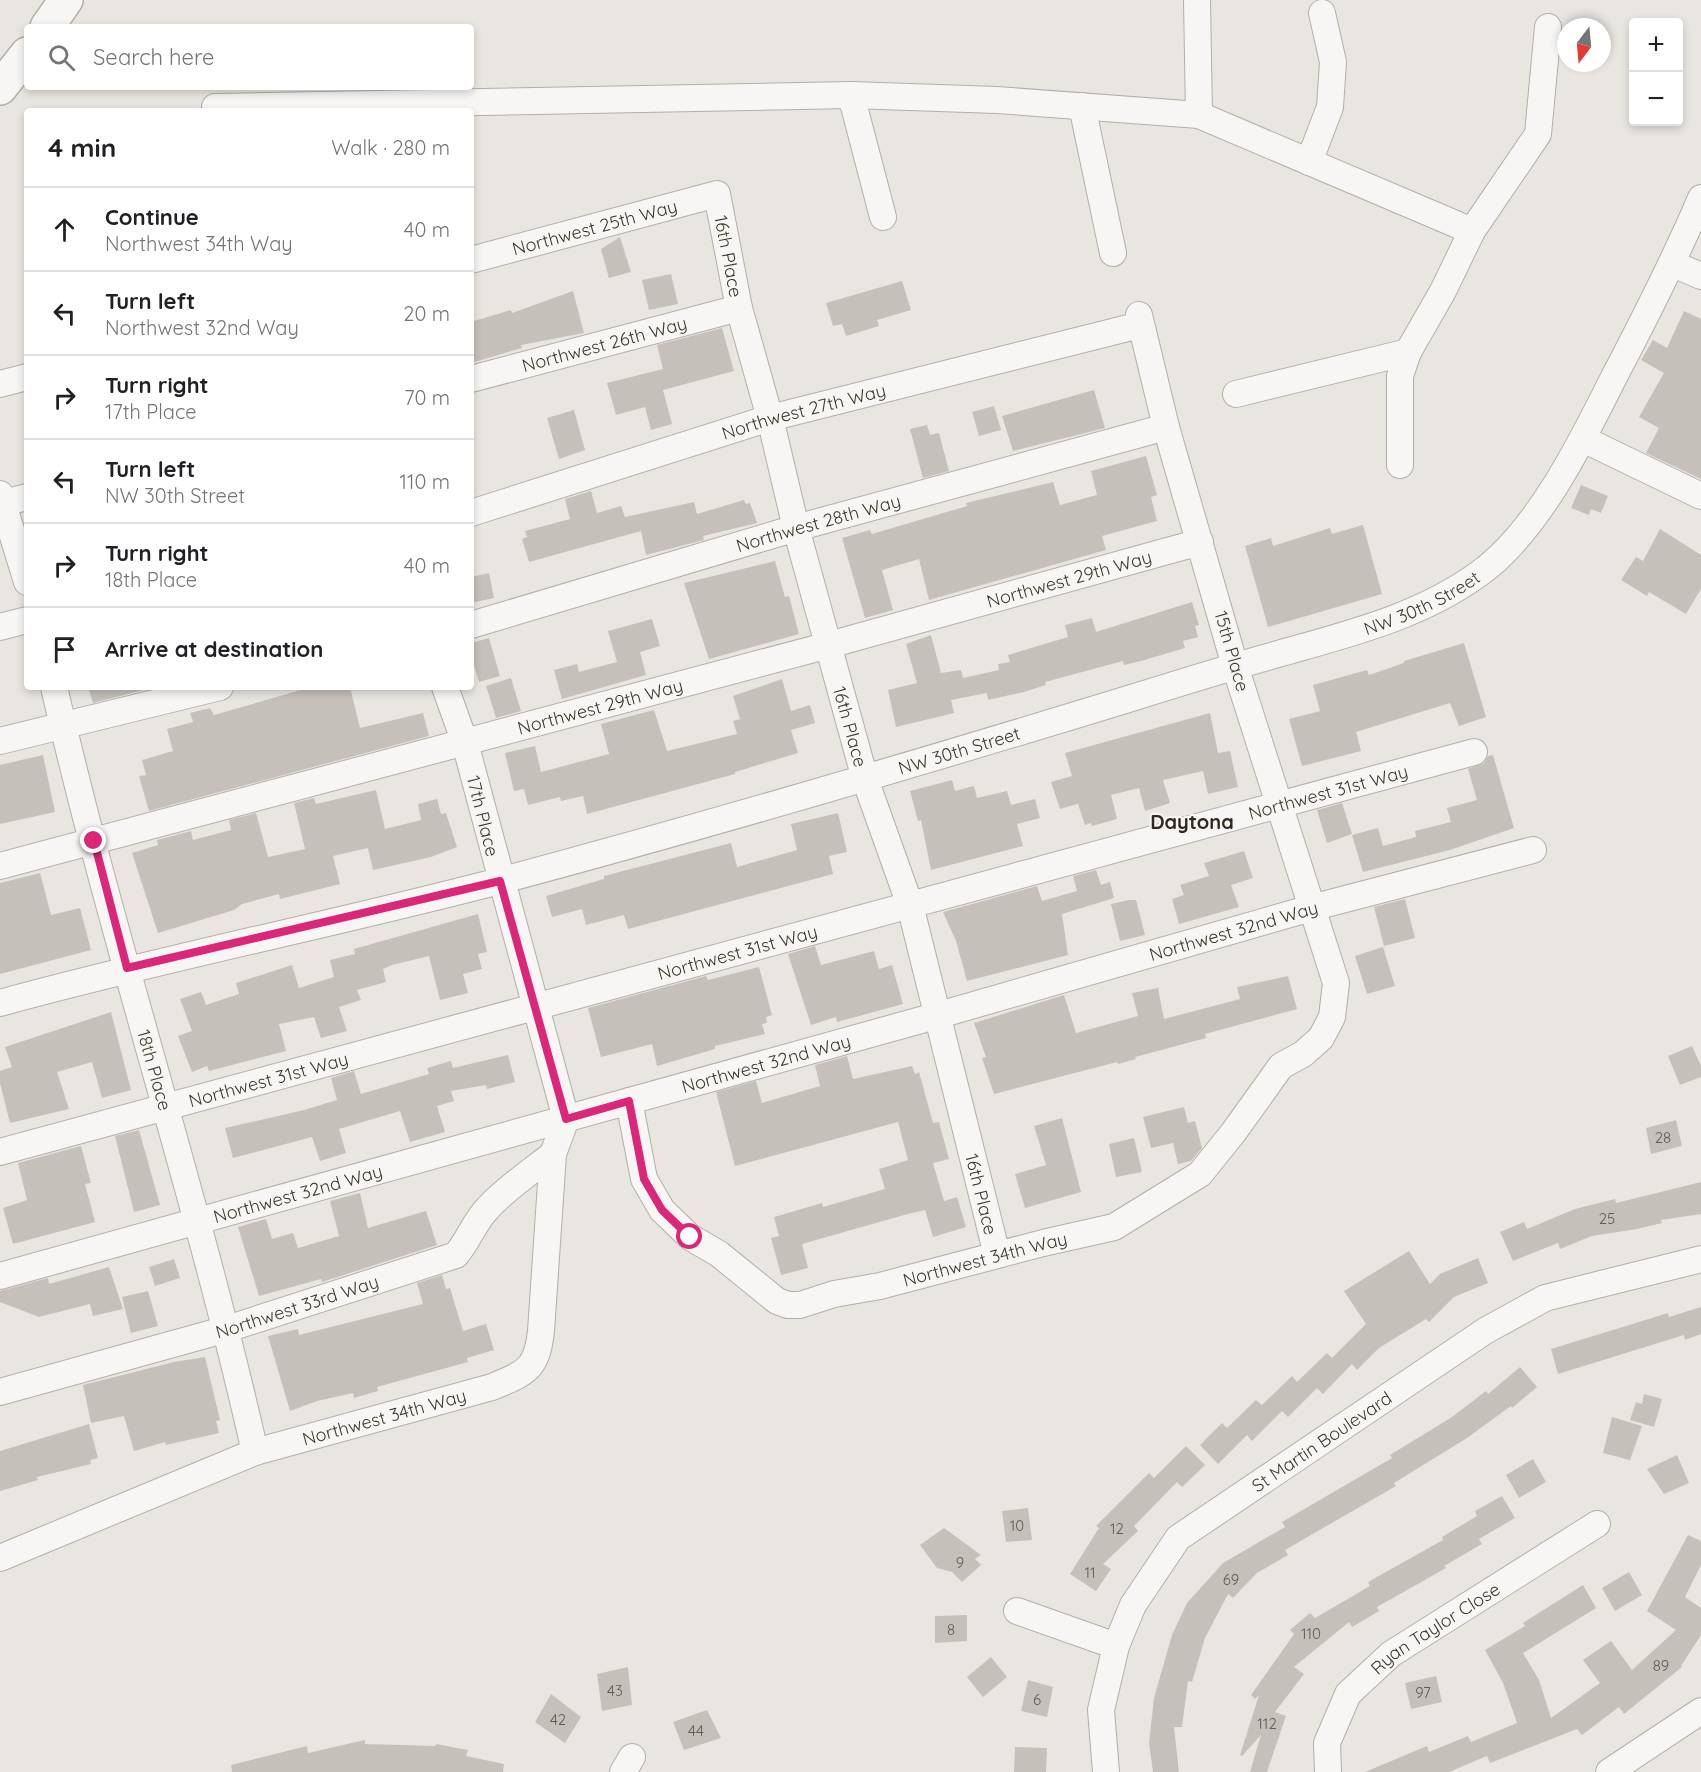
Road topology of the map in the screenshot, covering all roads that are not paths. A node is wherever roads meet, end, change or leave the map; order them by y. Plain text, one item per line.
1 (66, 0) edge
2 (1197, 0) edge
3 (1322, 13) dead end
4 (49, 24) edge
5 (1548, 27) dead end
6 (24, 58) edge
7 (0, 88) edge
8 (851, 96) junction
9 (1082, 106) junction
10 (215, 107) dead end
11 (346, 108) edge
12 (1199, 114) junction
13 (1309, 162) junction
14 (717, 194) joint
15 (1701, 198) edge
16 (883, 217) dead end
17 (1472, 231) junction
18 (1113, 253) dead end
19 (474, 259) edge
20 (1672, 264) junction
21 (1701, 276) edge
22 (739, 308) junction
23 (1140, 320) joint
24 (1408, 352) junction
25 (24, 378) edge
26 (474, 378) edge
27 (0, 384) edge
28 (1236, 394) dead end
29 (770, 418) junction
30 (1166, 427) junction
31 (1582, 439) junction
32 (1400, 465) dead end
33 (1701, 496) edge
34 (7, 500) edge
35 (474, 512) edge
36 (796, 528) junction
37 (1200, 542) junction
38 (24, 570) edge
39 (24, 621) edge
40 (474, 624) edge
41 (0, 627) edge
42 (829, 645) junction
43 (1235, 666) junction
44 (55, 690) edge
45 (207, 690) edge
46 (446, 690) edge
47 (63, 724) junction
48 (0, 741) edge
49 (465, 742) junction
50 (1474, 752) dead end
51 (865, 779) junction
52 (1279, 804) junction
53 (94, 841) junction
54 (1533, 850) dead end
55 (0, 866) edge
56 (500, 881) junction
57 (909, 905) junction
58 (1311, 908) junction
59 (127, 968) junction
60 (1336, 982) joint
61 (0, 1003) edge
62 (535, 1006) junction
63 (939, 1015) junction
64 (629, 1101) junction
65 (166, 1107) junction
66 (566, 1119) junction
67 (0, 1152) edge
68 (553, 1154) junction
69 (198, 1221) junction
70 (997, 1255) junction
71 (1701, 1259) edge
72 (0, 1276) edge
73 (227, 1329) junction
74 (0, 1392) edge
75 (255, 1452) junction
76 (1597, 1524) dead end
77 (0, 1558) edge
78 (1017, 1611) dead end
79 (1116, 1646) junction
80 (1701, 1711) edge
81 (1106, 1772) edge
82 (1328, 1772) edge
83 (1610, 1772) edge

1 - 4 street
2 - 12 street
3 - 13 street
5 - 17 street
6 - 7 street
8 - 9 street
8 - 11 street
8 - 16 street
9 - 12 street
9 - 18 street
10 - 11 street
12 - 13 street
13 - 17 street
14 - 19 street, Northwest 25th Way
14 - 22 street, 16th Place
15 - 20 street, NW 30th Street
17 - 24 street
20 - 21 street
20 - 31 street, NW 30th Street
22 - 26 street, Northwest 26th Way
22 - 29 street, 16th Place
23 - 29 street, Northwest 27th Way
23 - 30 street, 15th Place
24 - 28 street
24 - 32 street
25 - 27 street
29 - 35 street, Northwest 27th Way
29 - 36 street, 16th Place
30 - 36 street, Northwest 28th Way
30 - 37 street, 15th Place
31 - 33 street
31 - 43 street, NW 30th Street
34 - 38 street
36 - 40 street, Northwest 28th Way
36 - 42 street, 16th Place
37 - 42 street, Northwest 29th Way
37 - 43 street, 15th Place
39 - 41 street
42 - 49 street, Northwest 29th Way
42 - 51 street, 16th Place
43 - 51 street, NW 30th Street
43 - 52 street, 15th Place
44 - 47 street, 18th Place
45 - 47 street
46 - 49 street, 17th Place
47 - 48 street
47 - 53 street, 18th Place
49 - 53 street, Northwest 29th Way
49 - 56 street, 17th Place
50 - 52 street, Northwest 31st Way
51 - 56 street, NW 30th Street
51 - 57 street, 16th Place
52 - 57 street, Northwest 31st Way
52 - 58 street, 15th Place
53 - 55 street, Northwest 29th Way
53 - 59 street, 18th Place
54 - 58 street, Northwest 32nd Way
56 - 59 street, NW 30th Street
56 - 62 street, 17th Place
57 - 62 street, Northwest 31st Way
57 - 63 street, 16th Place
58 - 60 street, 15th Place
58 - 63 street, Northwest 32nd Way
59 - 61 street, NW 30th Street
59 - 65 street, 18th Place
60 - 70 street, Northwest 34th Way
62 - 65 street, Northwest 31st Way
62 - 66 street, 17th Place
63 - 64 street, Northwest 32nd Way
63 - 70 street, 16th Place
64 - 66 street, Northwest 32nd Way
64 - 70 street, Northwest 34th Way
65 - 67 street, Northwest 31st Way
65 - 69 street, 18th Place
66 - 68 street, Northwest 34th Way
66 - 69 street, Northwest 32nd Way
68 - 73 street, Northwest 33rd Way
68 - 75 street, Northwest 34th Way
69 - 72 street, Northwest 32nd Way
69 - 73 street, 18th Place
71 - 79 street, St Martin Boulevard
73 - 74 street, Northwest 33rd Way
73 - 75 street, 18th Place
75 - 77 street, Northwest 34th Way
76 - 82 street, Ryan Taylor Close
78 - 79 street
79 - 81 street, St Martin Boulevard
80 - 83 street

